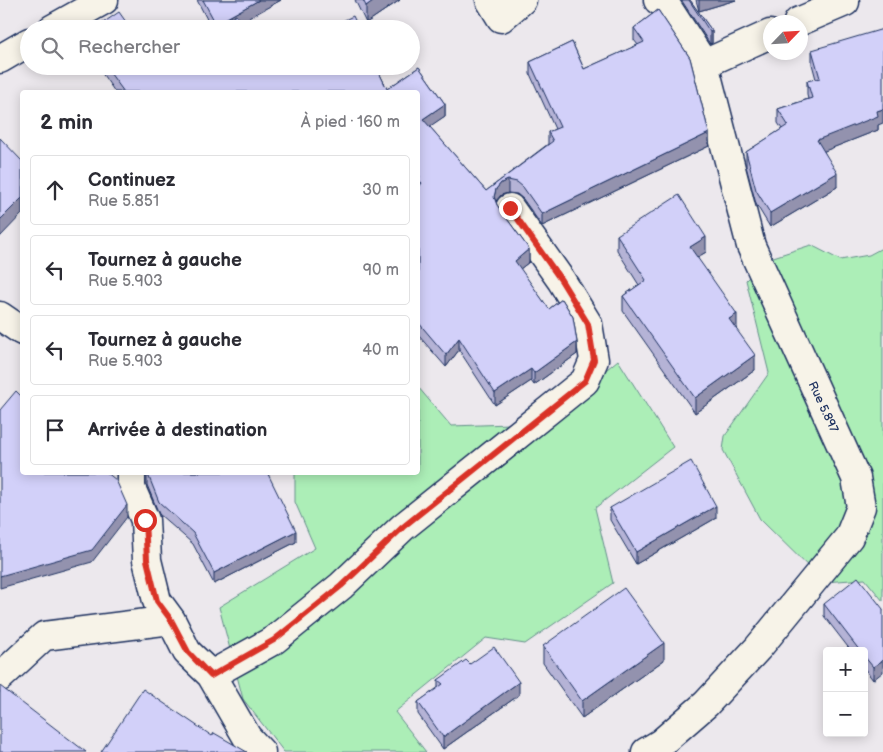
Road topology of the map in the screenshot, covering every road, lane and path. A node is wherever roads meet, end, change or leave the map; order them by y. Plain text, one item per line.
1 (104, 0) edge
2 (490, 0) edge
3 (522, 0) edge
4 (658, 0) edge
5 (845, 2) dead end
6 (62, 15) edge
7 (808, 18) edge
8 (763, 37) edge
9 (20, 47) edge
10 (0, 59) edge
11 (704, 64) junction
12 (510, 208) dead end
13 (0, 316) edge
14 (20, 331) edge
15 (131, 475) edge
16 (171, 620) junction
17 (211, 676) junction
18 (0, 677) edge
19 (261, 752) edge
20 (646, 752) edge

1 - 6 street
2 - 3 street
4 - 11 street, Rue 5.897
5 - 7 street
8 - 11 street
9 - 10 street
11 - 20 street, Rue 5.897
12 - 17 street
13 - 14 street
15 - 16 street
16 - 17 street
16 - 18 street
17 - 19 street

